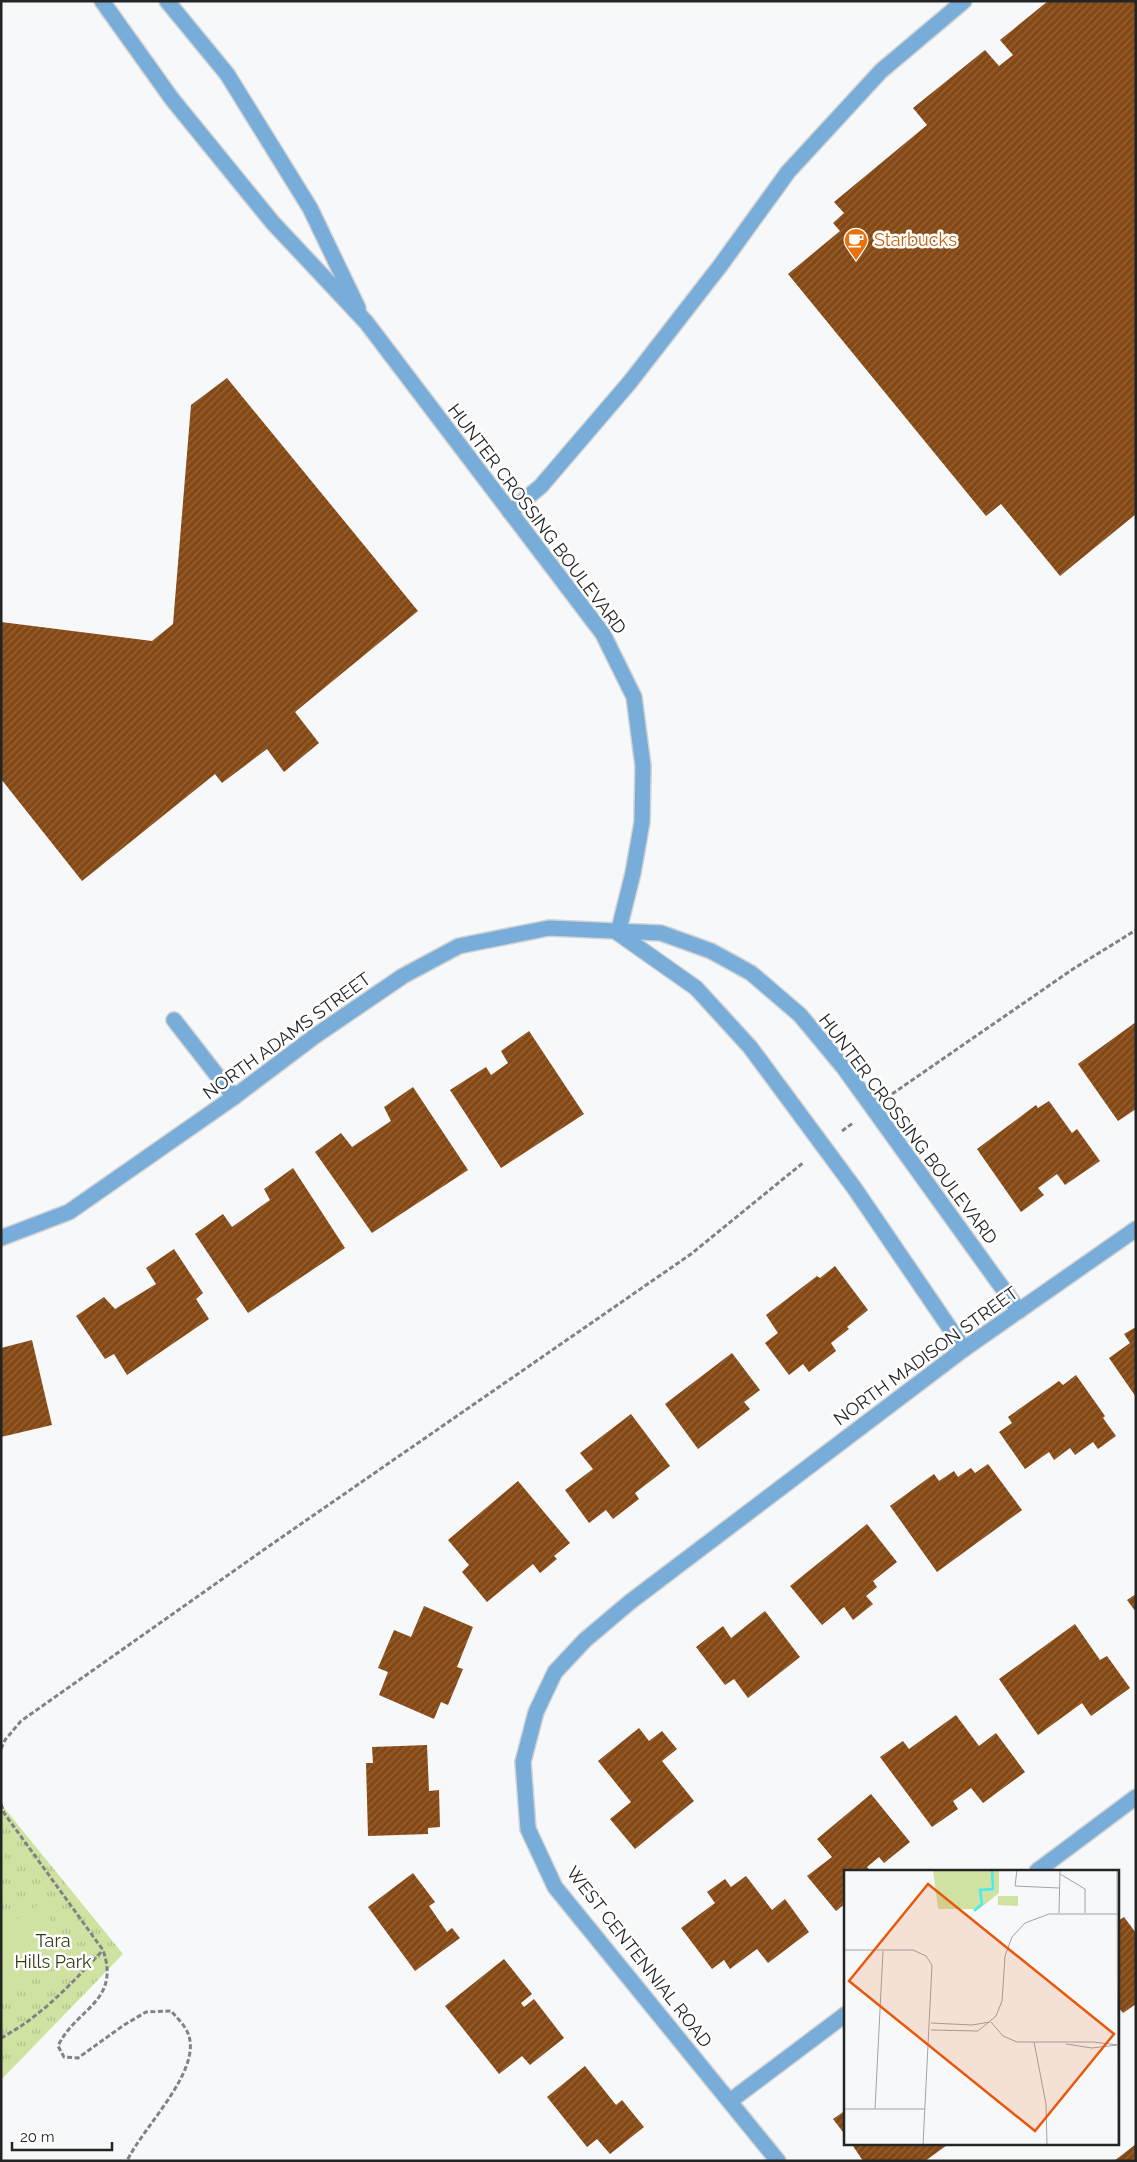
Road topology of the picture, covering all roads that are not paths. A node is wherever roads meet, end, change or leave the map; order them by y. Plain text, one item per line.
1 (102, 1) edge
2 (167, 1) edge
3 (964, 1) edge
4 (366, 322) junction
5 (510, 512) junction
6 (618, 932) junction
7 (174, 1020) dead end
8 (234, 1097) junction
9 (1136, 1229) edge
10 (1, 1238) edge
11 (1019, 1311) junction
12 (964, 1349) junction
13 (740, 1517) joint
14 (1136, 1797) edge
15 (1038, 1870) edge
16 (844, 2016) edge
17 (730, 2101) junction
18 (778, 2161) edge

1 - 4 street, HUNTER CROSSING BOULEVARD
2 - 4 street, HUNTER CROSSING BOULEVARD
3 - 5 street
4 - 5 street, HUNTER CROSSING BOULEVARD
5 - 6 street, HUNTER CROSSING BOULEVARD
6 - 8 street, NORTH ADAMS STREET
6 - 11 street, HUNTER CROSSING BOULEVARD
6 - 12 street
7 - 8 street
8 - 10 street, NORTH ADAMS STREET
9 - 11 street, NORTH MADISON STREET
11 - 12 street, NORTH MADISON STREET
12 - 13 street, NORTH MADISON STREET
13 - 17 street, WEST CENTENNIAL ROAD
14 - 15 street
16 - 17 street
17 - 18 street, WEST CENTENNIAL ROAD

